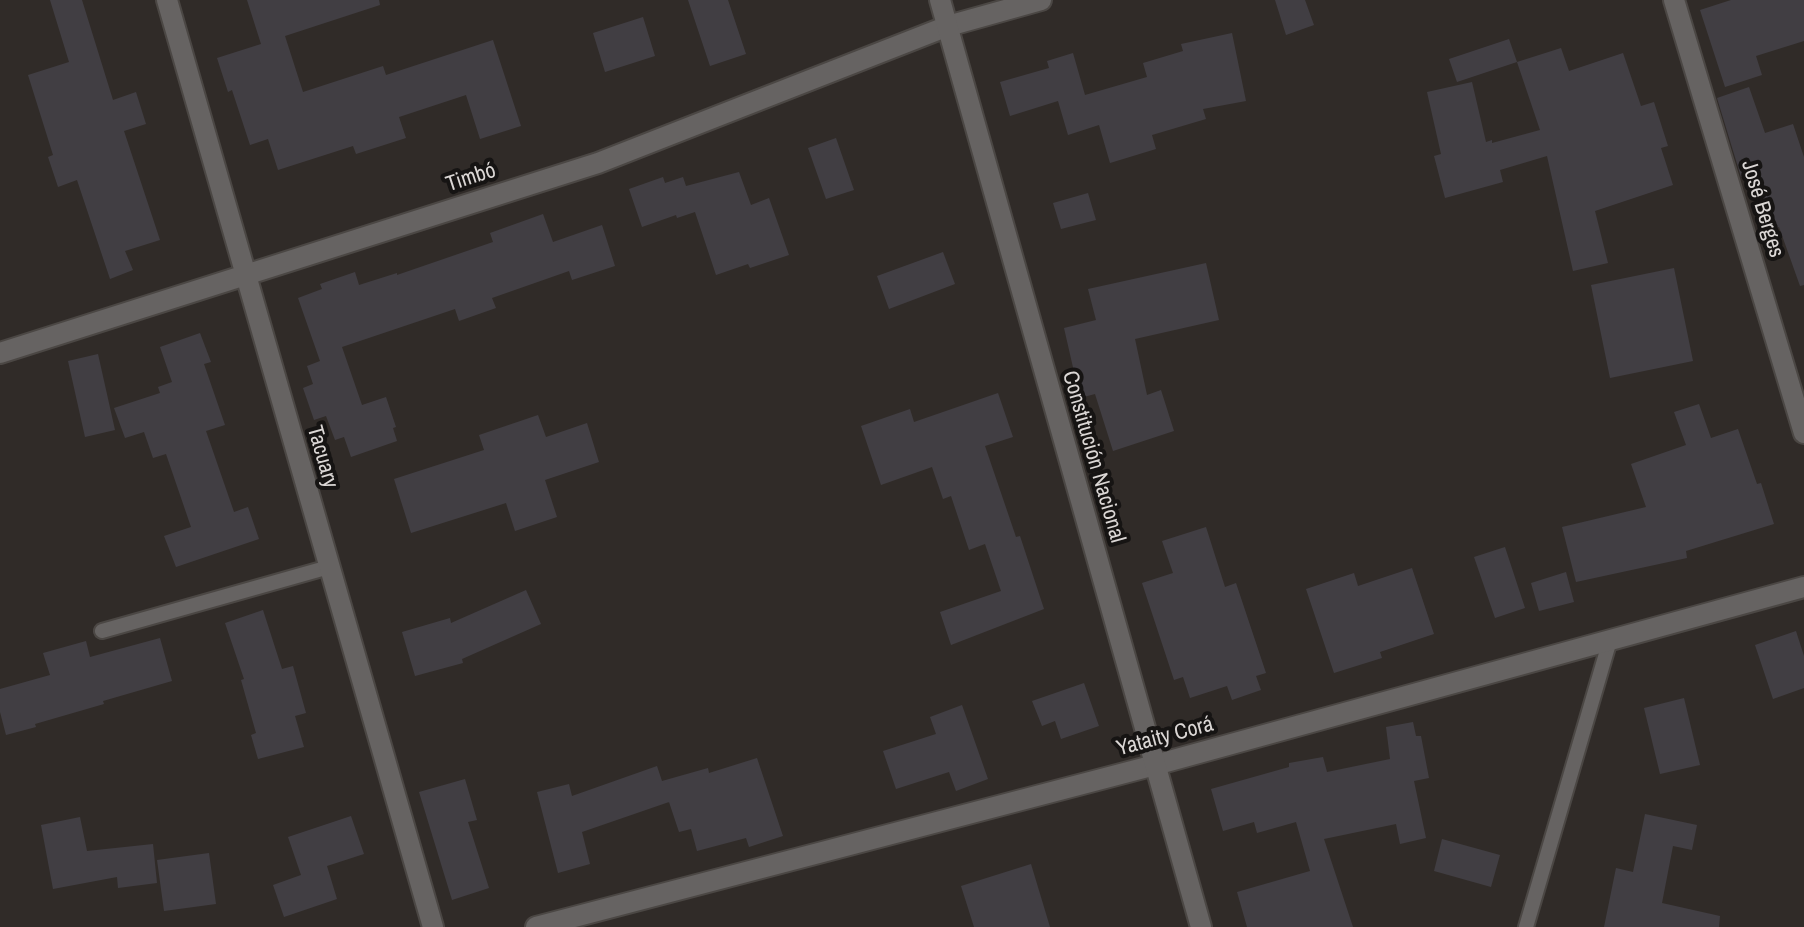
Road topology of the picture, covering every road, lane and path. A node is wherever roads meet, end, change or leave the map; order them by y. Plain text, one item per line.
1 (167, 0) edge
2 (940, 0) edge
3 (1041, 0) edge
4 (1674, 0) edge
5 (948, 26) junction
6 (245, 275) junction
7 (0, 353) edge
8 (1804, 433) edge
9 (329, 567) junction
10 (1804, 587) edge
11 (102, 631) dead end
12 (1610, 640) junction
13 (1155, 765) junction
14 (433, 927) edge
15 (536, 927) edge
16 (1201, 927) edge
17 (1526, 927) edge

1 - 6 street, Tacuary
2 - 5 street, Constitución Nacional
3 - 5 street, Timbó
4 - 8 street, José Berges
5 - 6 street, Timbó
5 - 13 street, Constitución Nacional
6 - 7 street, Timbó
6 - 9 street, Tacuary
9 - 11 lane
9 - 14 street, Tacuary
10 - 12 street, Yataity Corá
12 - 13 street, Yataity Corá
12 - 17 lane
13 - 15 street, Yataity Corá
13 - 16 street, Constitución Nacional

